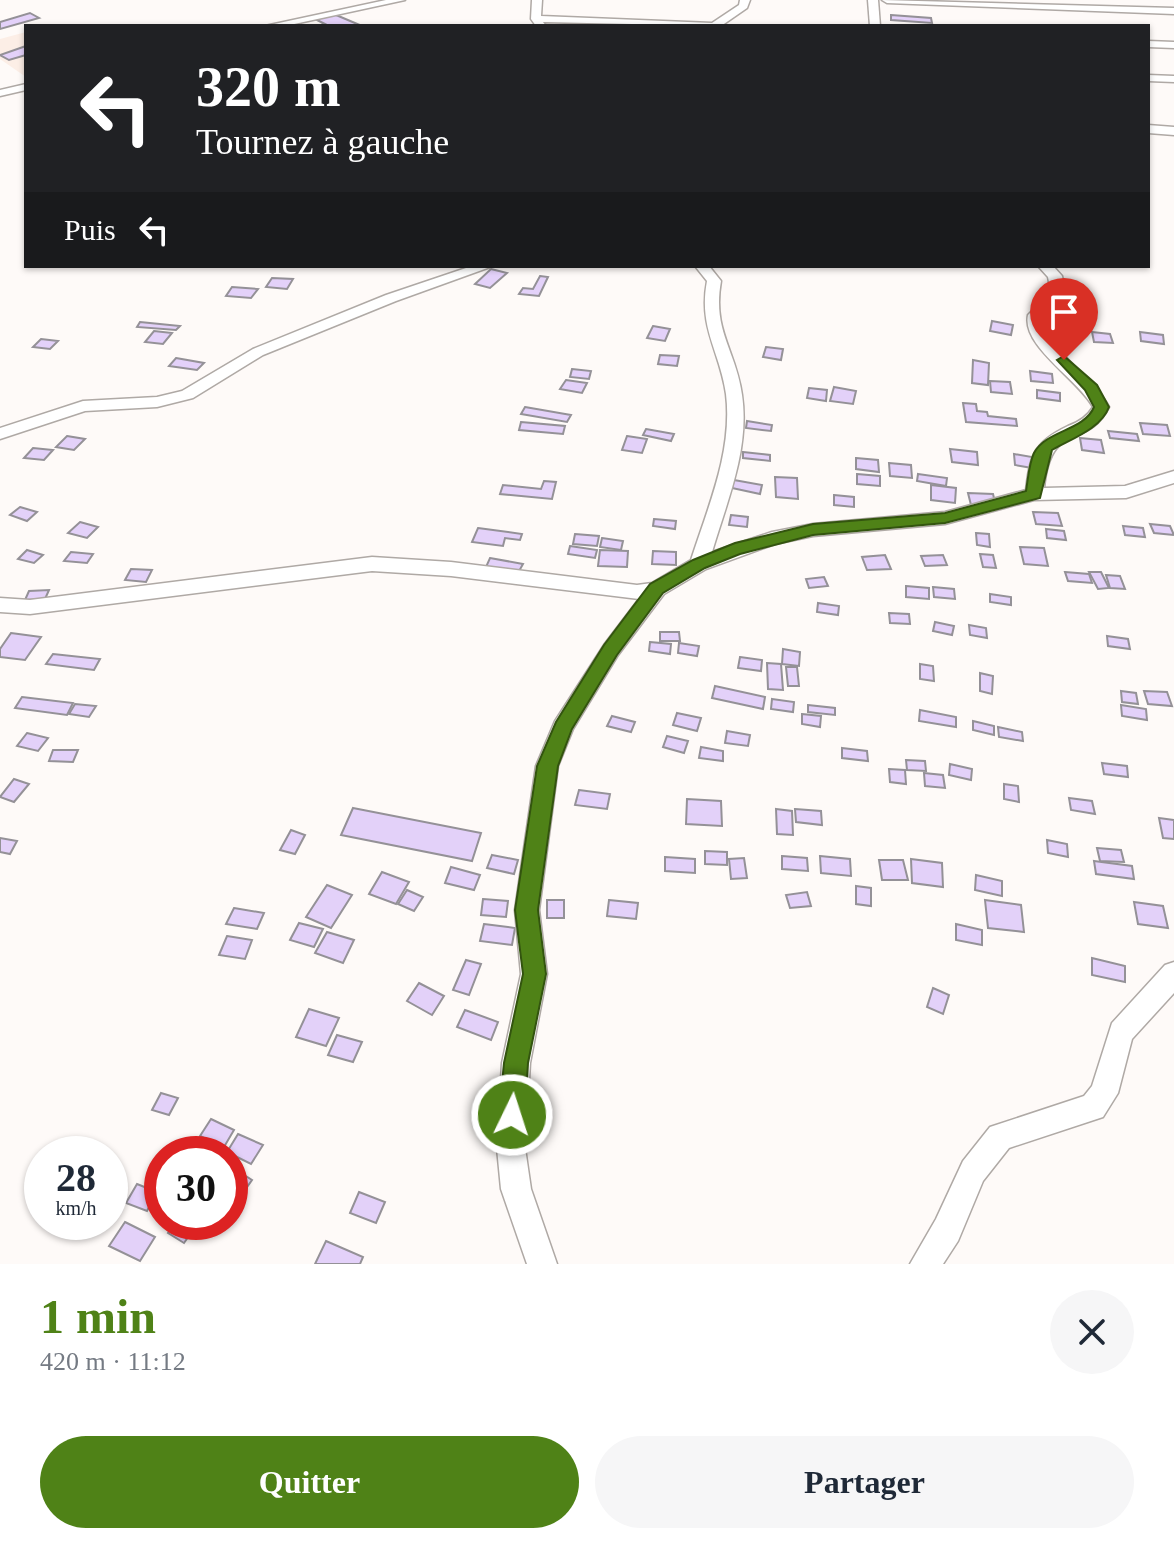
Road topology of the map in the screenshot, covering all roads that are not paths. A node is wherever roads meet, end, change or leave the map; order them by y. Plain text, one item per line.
1 (400, 0) edge
2 (537, 0) edge
3 (745, 0) edge
4 (873, 0) edge
5 (887, 0) edge
6 (992, 7) edge
7 (1105, 8) edge
8 (1174, 11) edge
9 (538, 23) edge
10 (280, 24) edge
11 (597, 24) edge
12 (717, 24) edge
13 (875, 24) edge
14 (1150, 44) edge
15 (1174, 45) edge
16 (1150, 78) edge
17 (1174, 79) edge
18 (24, 87) edge
19 (0, 93) edge
20 (1150, 129) edge
21 (1174, 131) edge
22 (480, 268) edge
23 (704, 268) edge
24 (1047, 268) edge
25 (0, 434) edge
26 (1174, 477) edge
27 (1034, 494) junction
28 (699, 564) junction
29 (657, 589) junction
30 (0, 605) edge
31 (1174, 974) edge
32 (542, 1264) edge
33 (925, 1264) edge

1 - 10 street
2 - 9 street
3 - 12 street
4 - 13 street
5 - 6 street
6 - 7 street
7 - 8 street
9 - 11 street
14 - 15 street
16 - 17 street
18 - 19 street
20 - 21 street
22 - 25 street
23 - 28 street
24 - 27 street
26 - 27 street
27 - 28 street
28 - 29 street
29 - 30 street
29 - 32 street
31 - 33 street

